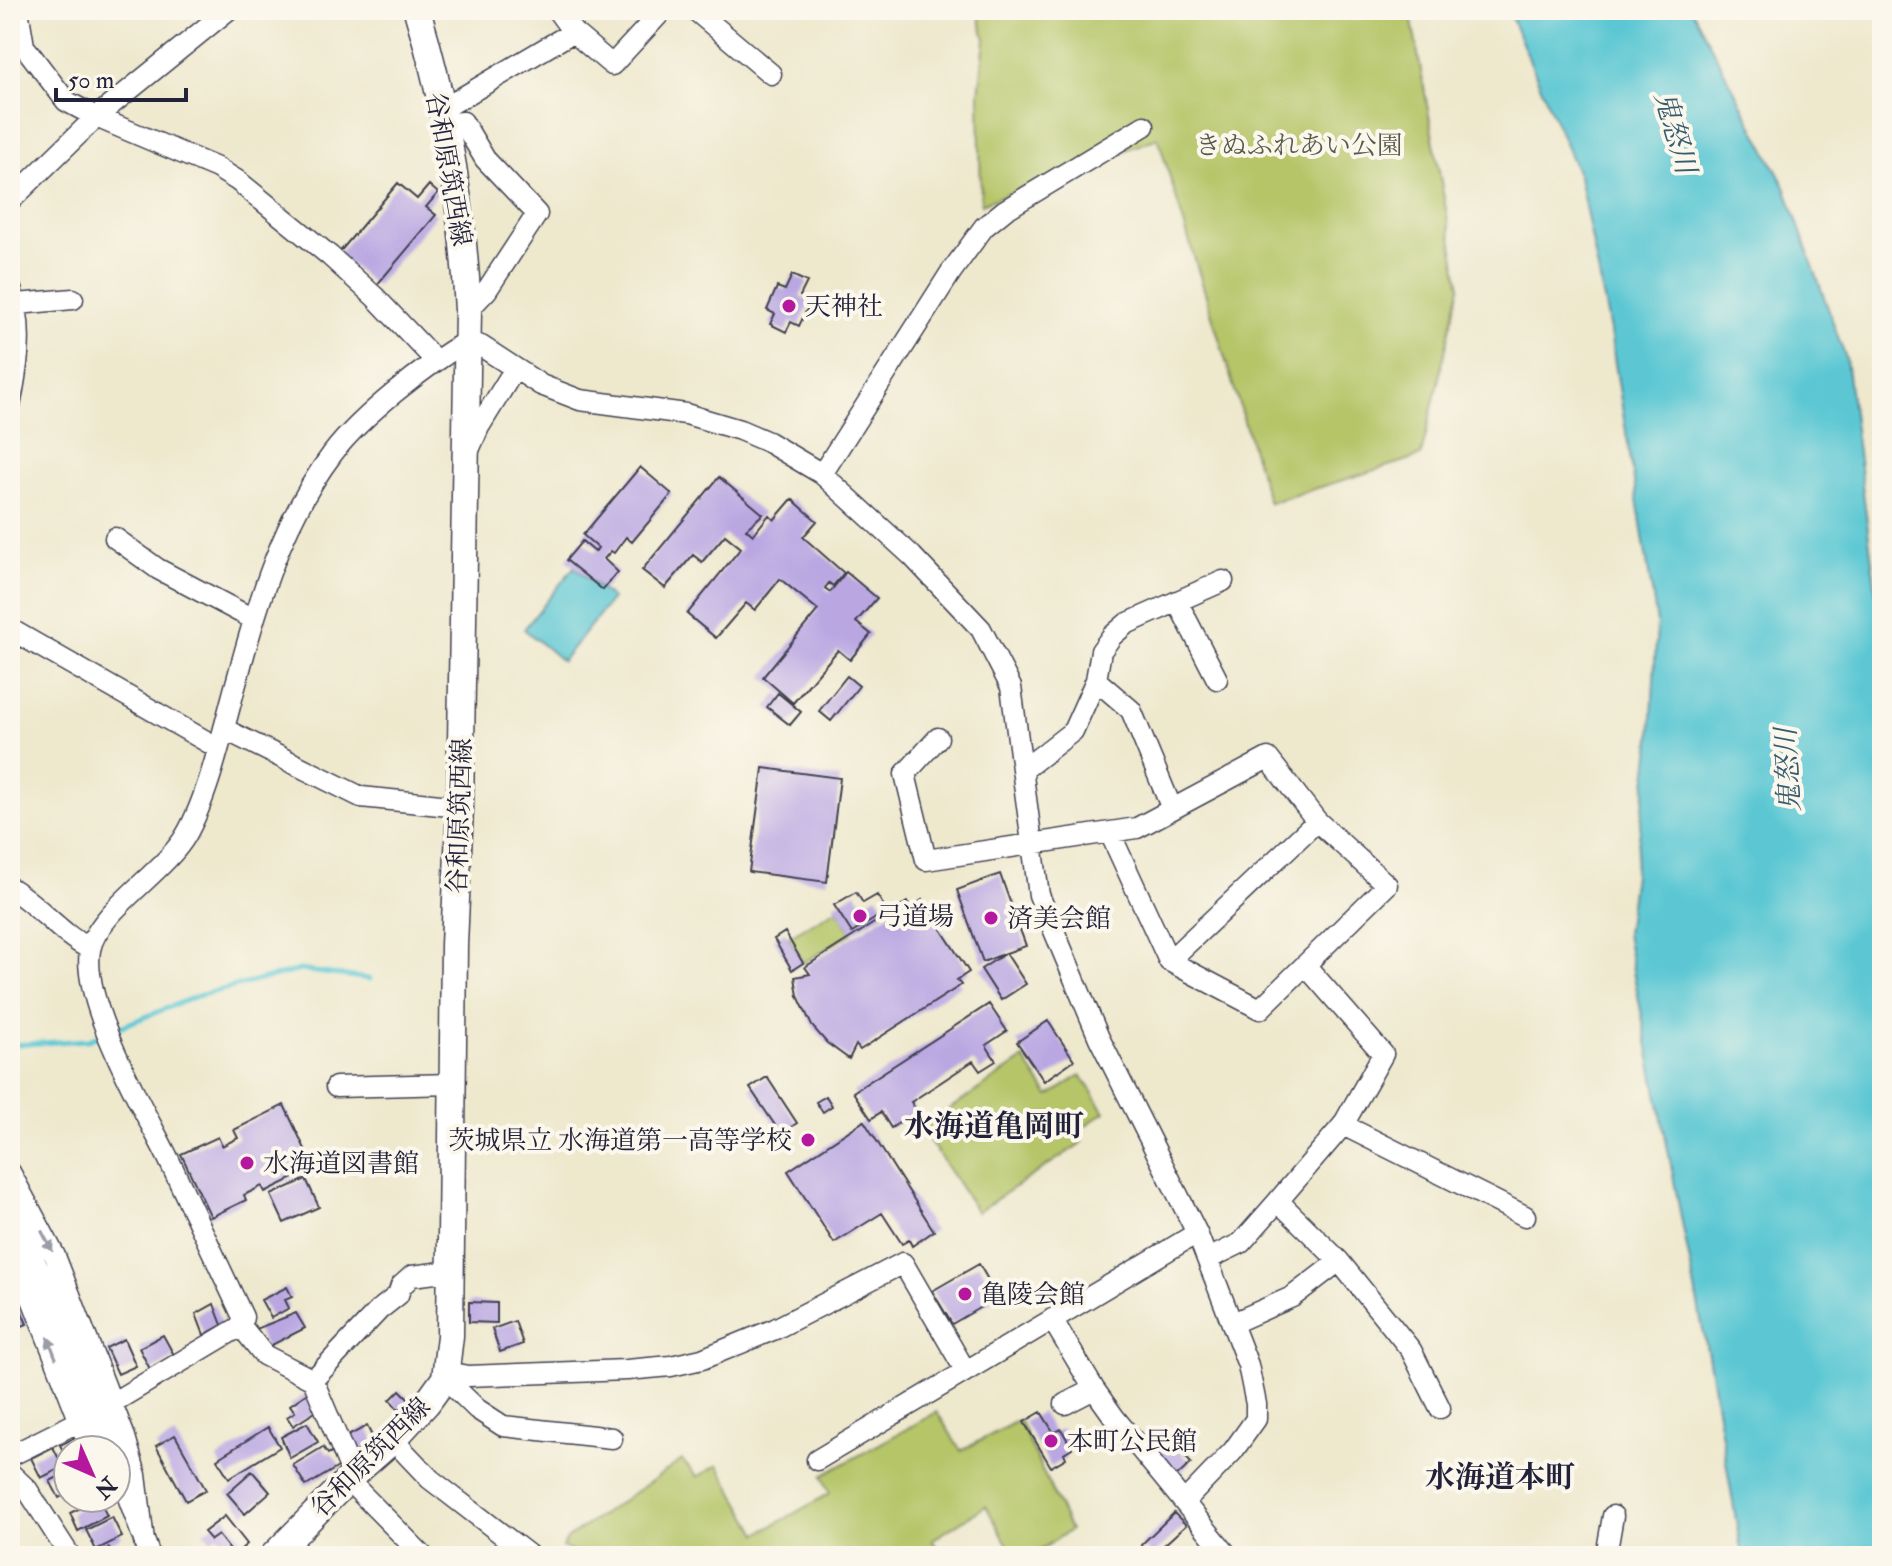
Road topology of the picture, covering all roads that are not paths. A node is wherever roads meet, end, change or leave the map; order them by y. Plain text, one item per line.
1 (18, 10) edge
2 (228, 10) edge
3 (417, 10) edge
4 (557, 10) edge
5 (663, 10) edge
6 (695, 10) edge
7 (573, 32) junction
8 (771, 74) dead end
9 (96, 117) junction
10 (443, 117) junction
11 (1144, 126) dead end
12 (10, 201) edge
13 (13, 295) edge
14 (73, 299) dead end
15 (468, 310) junction
16 (467, 341) junction
17 (435, 360) junction
18 (514, 370) junction
19 (10, 406) edge
20 (464, 460) junction
21 (822, 474) junction
22 (115, 538) dead end
23 (1223, 581) dead end
24 (1177, 601) junction
25 (253, 619) junction
26 (10, 629) edge
27 (1217, 679) dead end
28 (1096, 680) junction
29 (938, 738) dead end
30 (221, 739) junction
31 (1023, 770) junction
32 (460, 807) junction
33 (1172, 809) junction
34 (1317, 821) junction
35 (1110, 833) junction
36 (1030, 842) junction
37 (10, 888) edge
38 (90, 949) junction
39 (1169, 961) junction
40 (1306, 966) junction
41 (452, 1084) junction
42 (336, 1087) dead end
43 (1343, 1125) junction
44 (10, 1172) edge
45 (1278, 1201) junction
46 (10, 1207) edge
47 (1525, 1216) dead end
48 (1197, 1233) junction
49 (10, 1251) edge
50 (1208, 1259) junction
51 (1339, 1261) junction
52 (451, 1271) junction
53 (1052, 1319) junction
54 (1233, 1323) junction
55 (241, 1326) junction
56 (965, 1370) junction
57 (445, 1375) junction
58 (313, 1380) junction
59 (1094, 1389) junction
60 (112, 1403) junction
61 (1065, 1404) dead end
62 (1440, 1408) dead end
63 (80, 1421) junction
64 (85, 1434) edge
65 (104, 1434) edge
66 (612, 1438) dead end
67 (393, 1440) junction
68 (10, 1456) edge
69 (817, 1460) dead end
70 (10, 1473) edge
71 (350, 1478) junction
72 (1184, 1502) junction
73 (132, 1508) edge
74 (126, 1514) edge
75 (1613, 1516) dead end
76 (147, 1548) edge
77 (70, 1556) edge
78 (273, 1556) edge
79 (423, 1556) edge
80 (530, 1556) edge
81 (1228, 1556) edge
82 (1606, 1556) edge

1 - 9 street
2 - 9 street
3 - 10 main road, 谷和原筑西線
4 - 7 street
5 - 7 street
6 - 8 street
7 - 10 street
9 - 12 street
9 - 17 street
10 - 15 main road, 谷和原筑西線
10 - 15 street
11 - 21 street
13 - 14 street
13 - 19 street
15 - 16 main road, 谷和原筑西線
16 - 17 street
16 - 18 street
16 - 20 main road, 谷和原筑西線
17 - 25 street
18 - 20 street
18 - 21 street
20 - 32 main road, 谷和原筑西線
21 - 31 street
22 - 25 street
23 - 24 street
24 - 27 street
24 - 28 street
25 - 30 street
26 - 30 street
28 - 31 street
28 - 33 street
29 - 36 street
30 - 32 street
30 - 38 street
31 - 36 street
32 - 41 main road, 谷和原筑西線
33 - 34 street
33 - 35 street
34 - 39 street
34 - 40 street
35 - 36 street
35 - 39 street
36 - 48 street
37 - 38 street
38 - 55 street
39 - 40 street
40 - 43 street
41 - 42 street
41 - 52 main road, 谷和原筑西線
43 - 45 street
43 - 47 street
44 -> 60 street
45 - 50 street
45 - 51 street
46 - 65 street
48 - 50 street
48 - 53 street
63 -> 49 street
50 - 54 street
51 - 54 street
51 - 62 street
52 - 57 main road, 谷和原筑西線
52 - 58 street
53 - 56 street
53 - 59 street
54 - 72 street
55 - 58 street
55 - 60 street
56 - 57 street
56 - 69 street
57 - 66 street
57 - 67 main road, 谷和原筑西線
58 - 71 street
59 - 61 street
59 - 72 street
60 - 76 street
63 - 64 street
63 - 68 street
67 - 71 main road, 谷和原筑西線
67 - 80 street
70 - 77 street
71 - 78 main road, 谷和原筑西線
71 - 79 street
72 - 81 street
73 - 76 street
74 - 76 street
75 - 82 street

